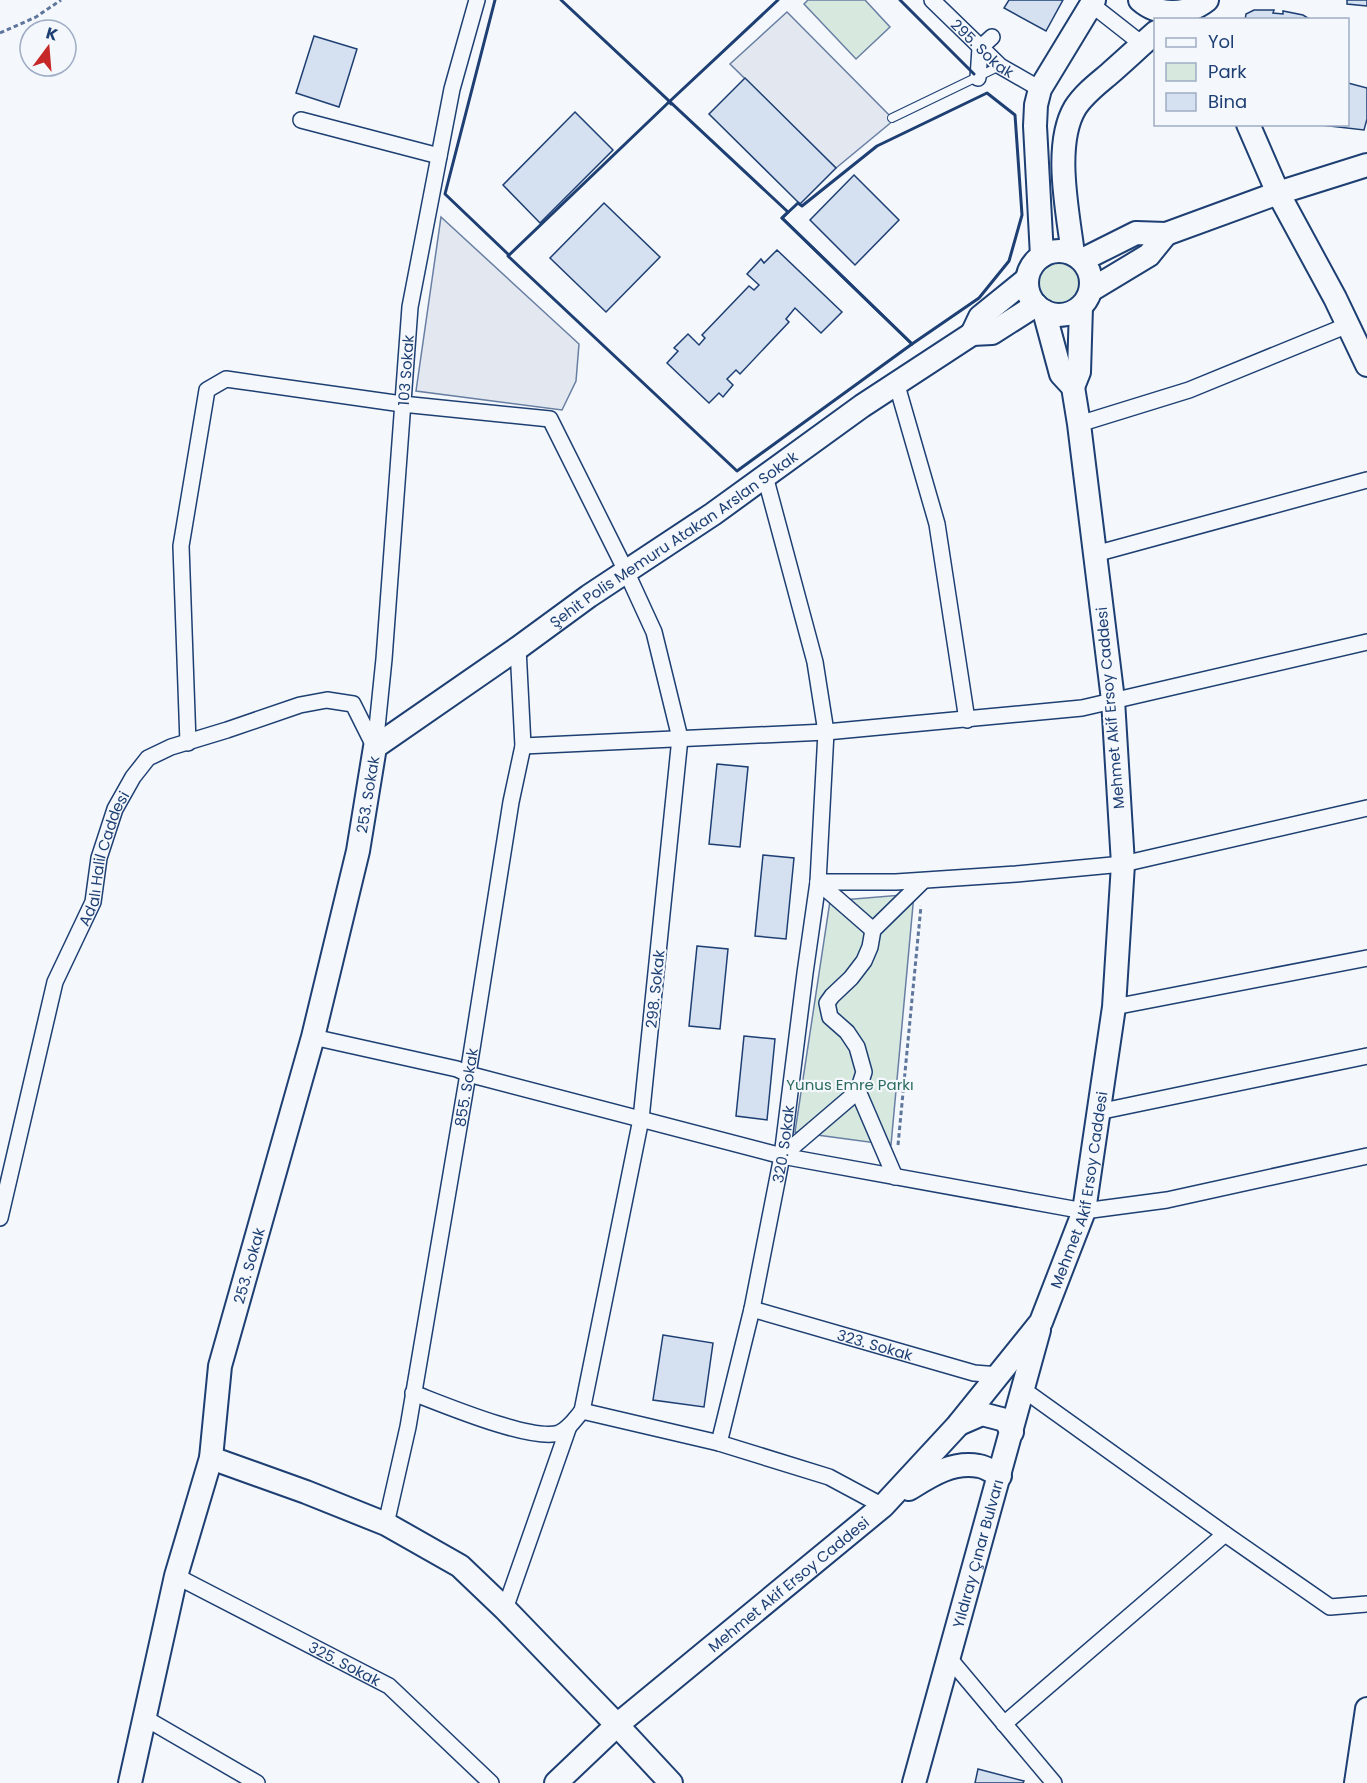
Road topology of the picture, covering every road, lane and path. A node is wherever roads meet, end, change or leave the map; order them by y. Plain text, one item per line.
1 (61, 0) edge
2 (477, 0) edge
3 (932, 0) edge
4 (1140, 0) edge
5 (1092, 2) edge
6 (1203, 9) edge
7 (1172, 16) edge
8 (0, 33) edge
9 (1149, 38) edge
10 (986, 43) junction
11 (1000, 66) junction
12 (978, 78) junction
13 (1040, 89) junction
14 (892, 118) dead end
15 (302, 120) dead end
16 (1249, 126) edge
17 (439, 156) junction
18 (1367, 165) edge
19 (1278, 194) junction
20 (1166, 234) junction
21 (1042, 256) junction
22 (1077, 257) junction
23 (1027, 279) junction
24 (1086, 298) junction
25 (1040, 308) junction
26 (972, 334) junction
27 (1357, 335) edge
28 (1367, 365) edge
29 (896, 382) junction
30 (1072, 387) junction
31 (402, 404) junction
32 (1079, 424) junction
33 (765, 476) junction
34 (1367, 480) edge
35 (1095, 554) junction
36 (626, 571) junction
37 (1367, 642) edge
38 (518, 648) junction
39 (1113, 700) junction
40 (967, 720) junction
41 (826, 732) junction
42 (680, 738) junction
43 (188, 743) junction
44 (523, 746) junction
45 (375, 747) junction
46 (1367, 808) edge
47 (1123, 864) junction
48 (923, 880) junction
49 (818, 882) junction
50 (873, 930) junction
51 (1367, 958) edge
52 (801, 999) junction
53 (827, 1004) junction
54 (1114, 1007) junction
55 (313, 1037) junction
56 (1367, 1056) edge
57 (468, 1074) junction
58 (858, 1091) junction
59 (1098, 1112) junction
60 (641, 1119) junction
61 (782, 1156) junction
62 (1367, 1156) edge
63 (895, 1177) junction
64 (1083, 1210) junction
65 (0, 1218) edge
66 (752, 1309) junction
67 (1041, 1322) junction
68 (999, 1375) junction
69 (1024, 1390) junction
70 (413, 1393) junction
71 (582, 1411) junction
72 (958, 1425) junction
73 (569, 1426) junction
74 (1012, 1432) junction
75 (719, 1443) junction
76 (211, 1458) junction
77 (1000, 1476) junction
78 (883, 1506) junction
79 (386, 1524) junction
80 (1224, 1534) junction
81 (176, 1576) junction
82 (1367, 1604) edge
83 (505, 1609) junction
84 (949, 1658) junction
85 (1367, 1709) edge
86 (145, 1718) junction
87 (1004, 1724) junction
88 (617, 1725) junction
89 (1359, 1782) edge
90 (130, 1783) edge
91 (257, 1783) edge
92 (491, 1783) edge
93 (556, 1783) edge
94 (671, 1783) edge
95 (914, 1783) edge
96 (1054, 1783) edge

1 - 8 path
2 - 17 street, 103 Sokak
3 - 10 street, 295. Sokak
4 - 7 street
5 - 9 street
5 - 13 street
6 - 7 street
9 - 22 street
10 - 11 street, 295. Sokak
10 - 12 street
11 - 12 lane
11 - 13 street, 295. Sokak
12 - 14 lane
13 - 21 street
15 - 17 street
16 - 19 street
17 - 31 street, 103 Sokak
18 - 19 street
19 - 20 street
19 - 27 street
20 - 22 street
20 - 24 street
21 - 22 street
21 - 23 street
22 - 24 street
23 - 25 street
23 - 26 street
24 - 25 street
24 - 30 street
25 - 26 street
25 - 30 street
26 - 29 street, Şehit Polis Memuru Atakan Arslan Sokak
27 - 28 street
27 - 32 street
29 - 33 street, Şehit Polis Memuru Atakan Arslan Sokak
29 - 40 street
30 - 32 street, Mehmet Akif Ersoy Caddesi
31 - 36 street, 298. Sokak
31 - 43 street
31 - 45 street, 103 Sokak
32 - 35 street, Mehmet Akif Ersoy Caddesi
33 - 36 street, Şehit Polis Memuru Atakan Arslan Sokak
33 - 41 street, 320. Sokak
34 - 35 street
35 - 39 street, Mehmet Akif Ersoy Caddesi
36 - 38 street, Şehit Polis Memuru Atakan Arslan Sokak
36 - 42 street, 298. Sokak
37 - 39 street
38 - 44 street, 855. Sokak
38 - 45 street, Şehit Polis Memuru Atakan Arslan Sokak
39 - 40 street
39 - 47 street, Mehmet Akif Ersoy Caddesi
40 - 41 street
41 - 42 street
41 - 49 street, 320. Sokak
42 - 44 street
42 - 60 street, 298. Sokak
43 - 45 street, Adalı Halil Caddesi
43 - 65 street, Adalı Halil Caddesi
44 - 57 street, 855. Sokak
45 - 55 street, 253. Sokak
46 - 47 street
47 - 48 street
47 - 54 street, Mehmet Akif Ersoy Caddesi
48 - 49 street
48 - 50 street
48 - 63 path
49 - 50 street
49 - 52 street, 320. Sokak
50 - 53 street
51 - 54 street
52 - 53 street
52 - 61 street, 320. Sokak
53 - 58 street
54 - 59 street, Mehmet Akif Ersoy Caddesi
55 - 57 street
55 - 76 street, 253. Sokak
56 - 59 street
57 - 60 street
57 - 70 street, 855. Sokak
58 - 61 street
58 - 63 street
59 - 64 street, Mehmet Akif Ersoy Caddesi
60 - 61 street
60 - 71 street, 298. Sokak
61 - 63 street
61 - 66 street, 320. Sokak
62 - 64 street
63 - 64 street
64 - 67 street, Mehmet Akif Ersoy Caddesi
66 - 68 street, 323. Sokak
66 - 75 street, 320. Sokak
67 - 68 street, Mehmet Akif Ersoy Caddesi
67 - 69 street, Yıldıray Çınar Bulvarı
68 - 72 street, Mehmet Akif Ersoy Caddesi
69 - 74 street, Yıldıray Çınar Bulvarı
69 - 80 street
70 - 73 street
70 - 79 street, 855. Sokak
71 - 73 street
71 - 75 street
72 - 74 street
72 - 78 street, Mehmet Akif Ersoy Caddesi
73 - 83 street
74 - 77 street, Yıldıray Çınar Bulvarı
75 - 78 street
76 - 79 street
76 - 81 street, 253. Sokak
77 - 78 street
77 - 84 street, Yıldıray Çınar Bulvarı
78 - 88 street, Mehmet Akif Ersoy Caddesi
79 - 83 street
80 - 82 street
80 - 87 street
81 - 86 street, 253. Sokak
81 - 92 street, 325. Sokak
83 - 88 street
84 - 87 street
84 - 95 street, Yıldıray Çınar Bulvarı
85 - 89 street
86 - 90 street, 253. Sokak
86 - 91 street
87 - 96 street
88 - 93 street, Mehmet Akif Ersoy Caddesi
88 - 94 street

